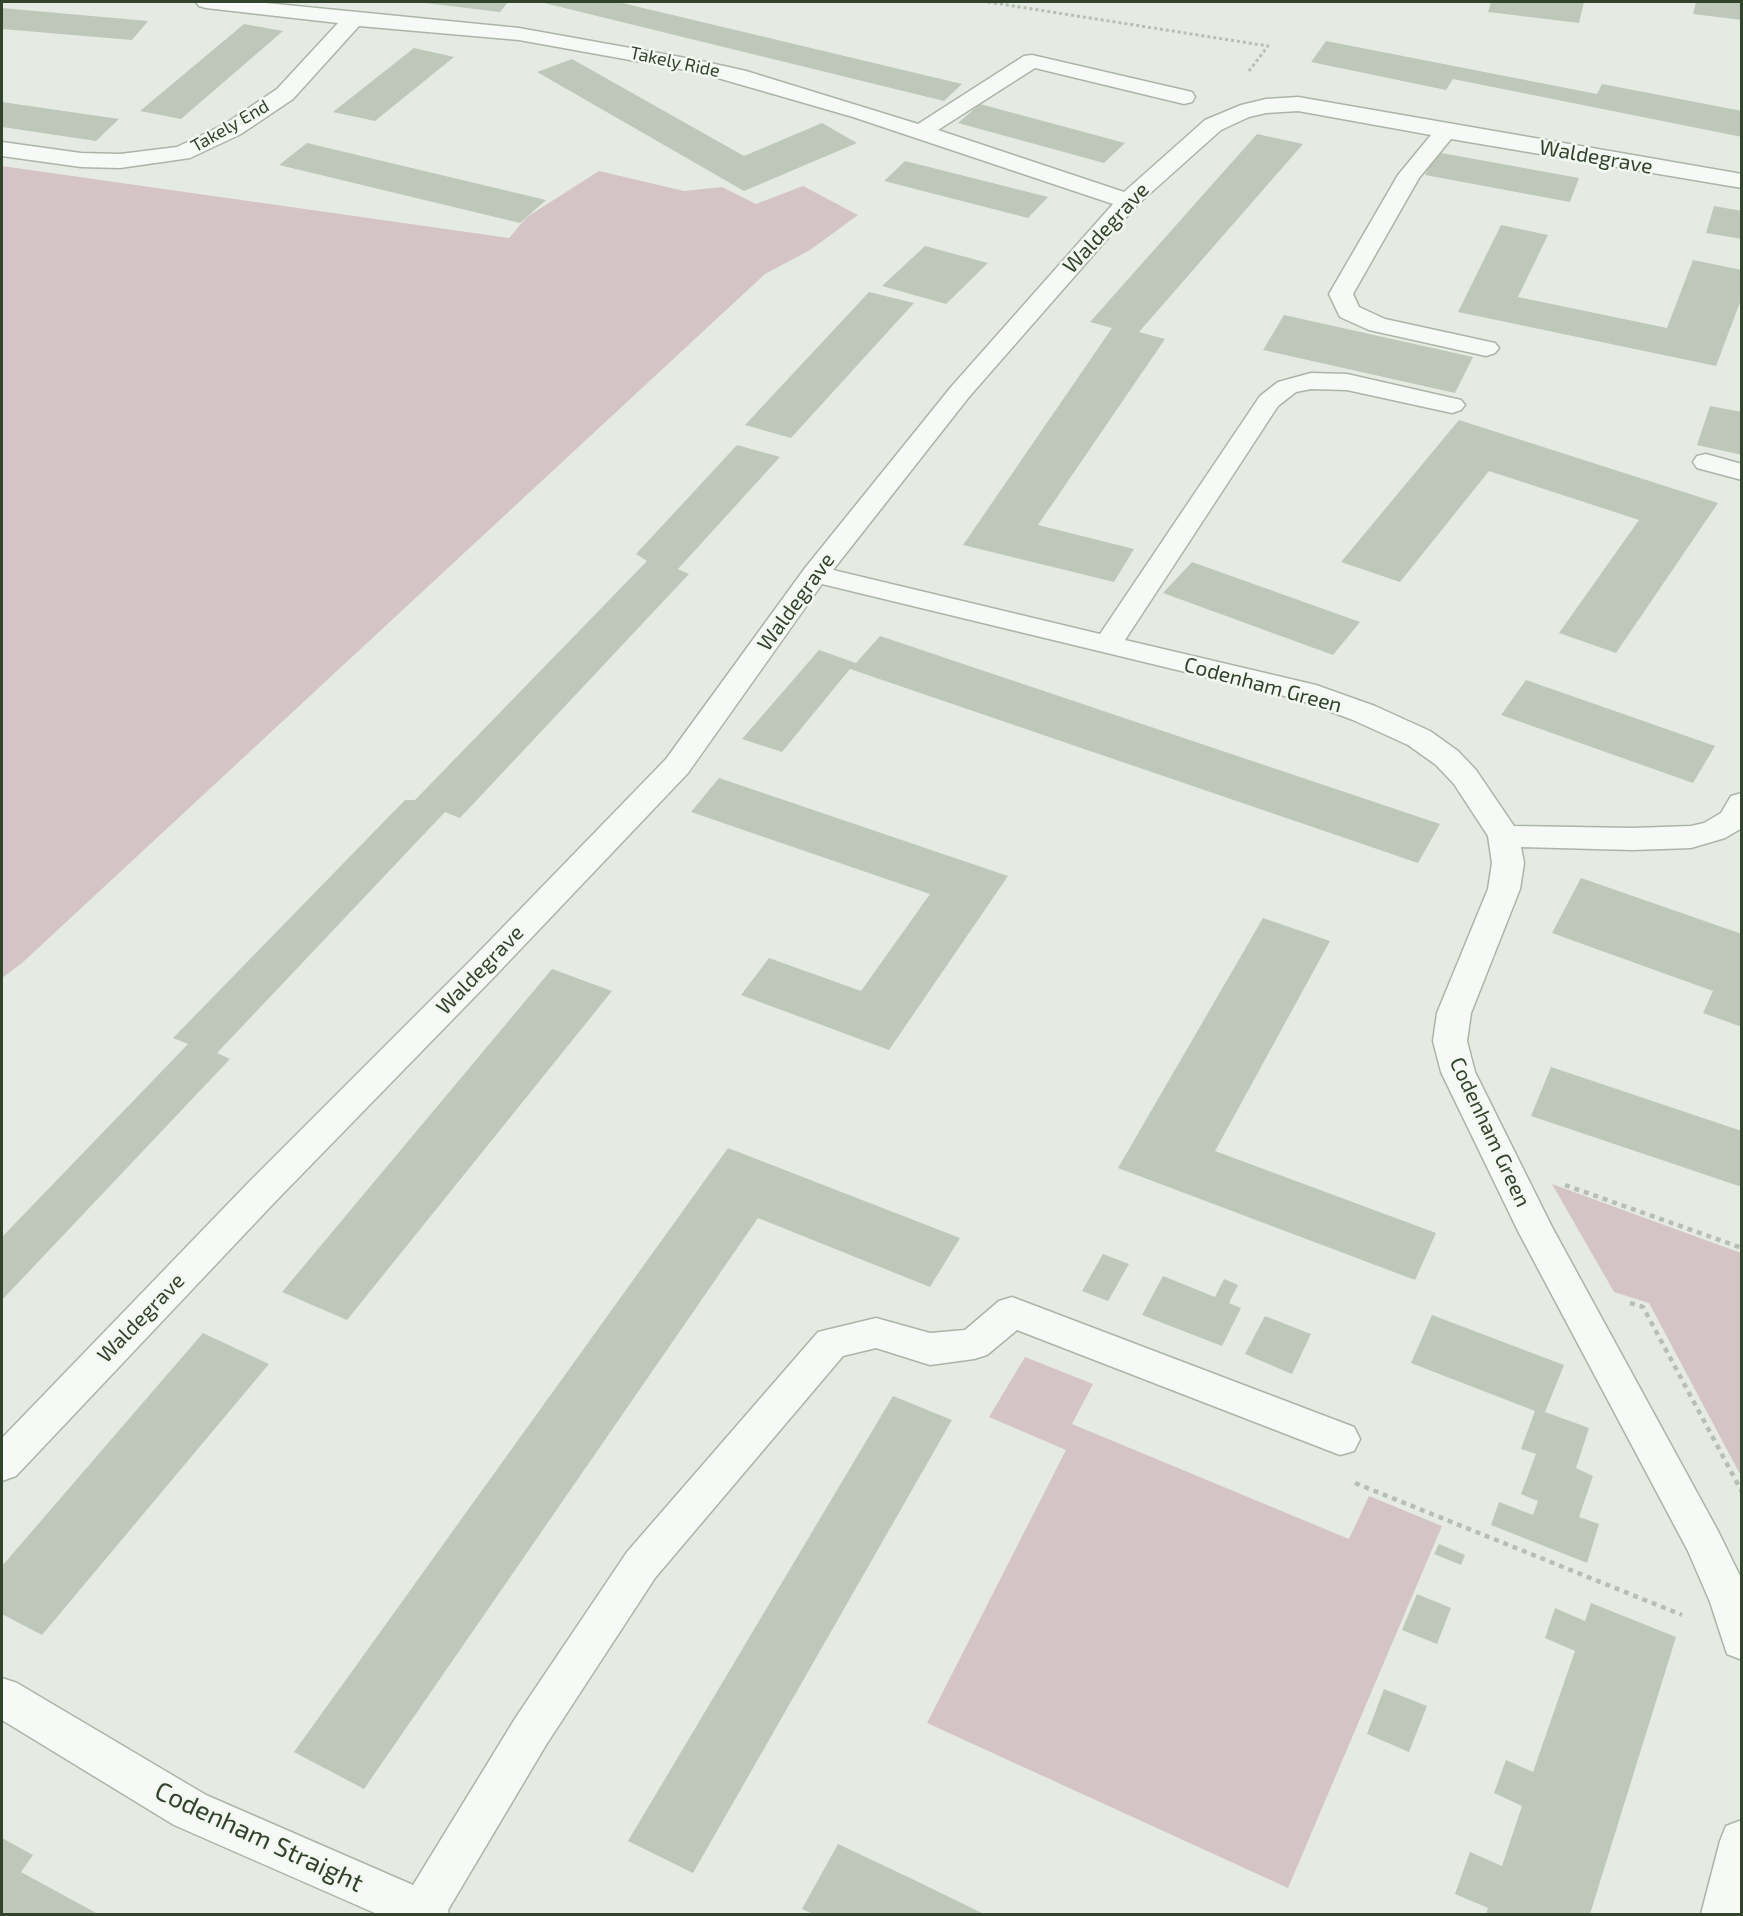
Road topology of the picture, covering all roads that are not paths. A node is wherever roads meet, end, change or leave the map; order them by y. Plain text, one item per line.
1 (206, 2) edge
2 (354, 19) junction
3 (1184, 97) dead end
4 (1446, 131) junction
5 (920, 132) junction
6 (2, 149) edge
7 (1742, 181) edge
8 (1128, 201) junction
9 (1486, 348) dead end
10 (1452, 405) dead end
11 (1706, 462) dead end
12 (1742, 472) edge
13 (815, 574) junction
14 (1107, 645) junction
15 (1742, 803) edge
16 (1504, 836) junction
17 (1340, 1439) road end
18 (2, 1464) edge
19 (1741, 1640) edge
20 (2, 1697) edge
21 (1742, 1841) edge
22 (424, 1913) edge
23 (1723, 1914) edge

1 - 2 street, Takely Ride
2 - 5 street, Takely Ride
2 - 6 street, Takely End
3 - 5 street
4 - 7 street, Waldegrave
4 - 8 street, Waldegrave
4 - 9 street
5 - 8 street, Takely Ride
8 - 13 street, Waldegrave
10 - 14 street
11 - 12 street
13 - 14 street, Codenham Green
13 - 18 street, Waldegrave
14 - 16 street, Codenham Green
15 - 16 street
16 - 19 street, Codenham Green
17 - 22 street
20 - 22 street, Codenham Straight
21 - 23 street

